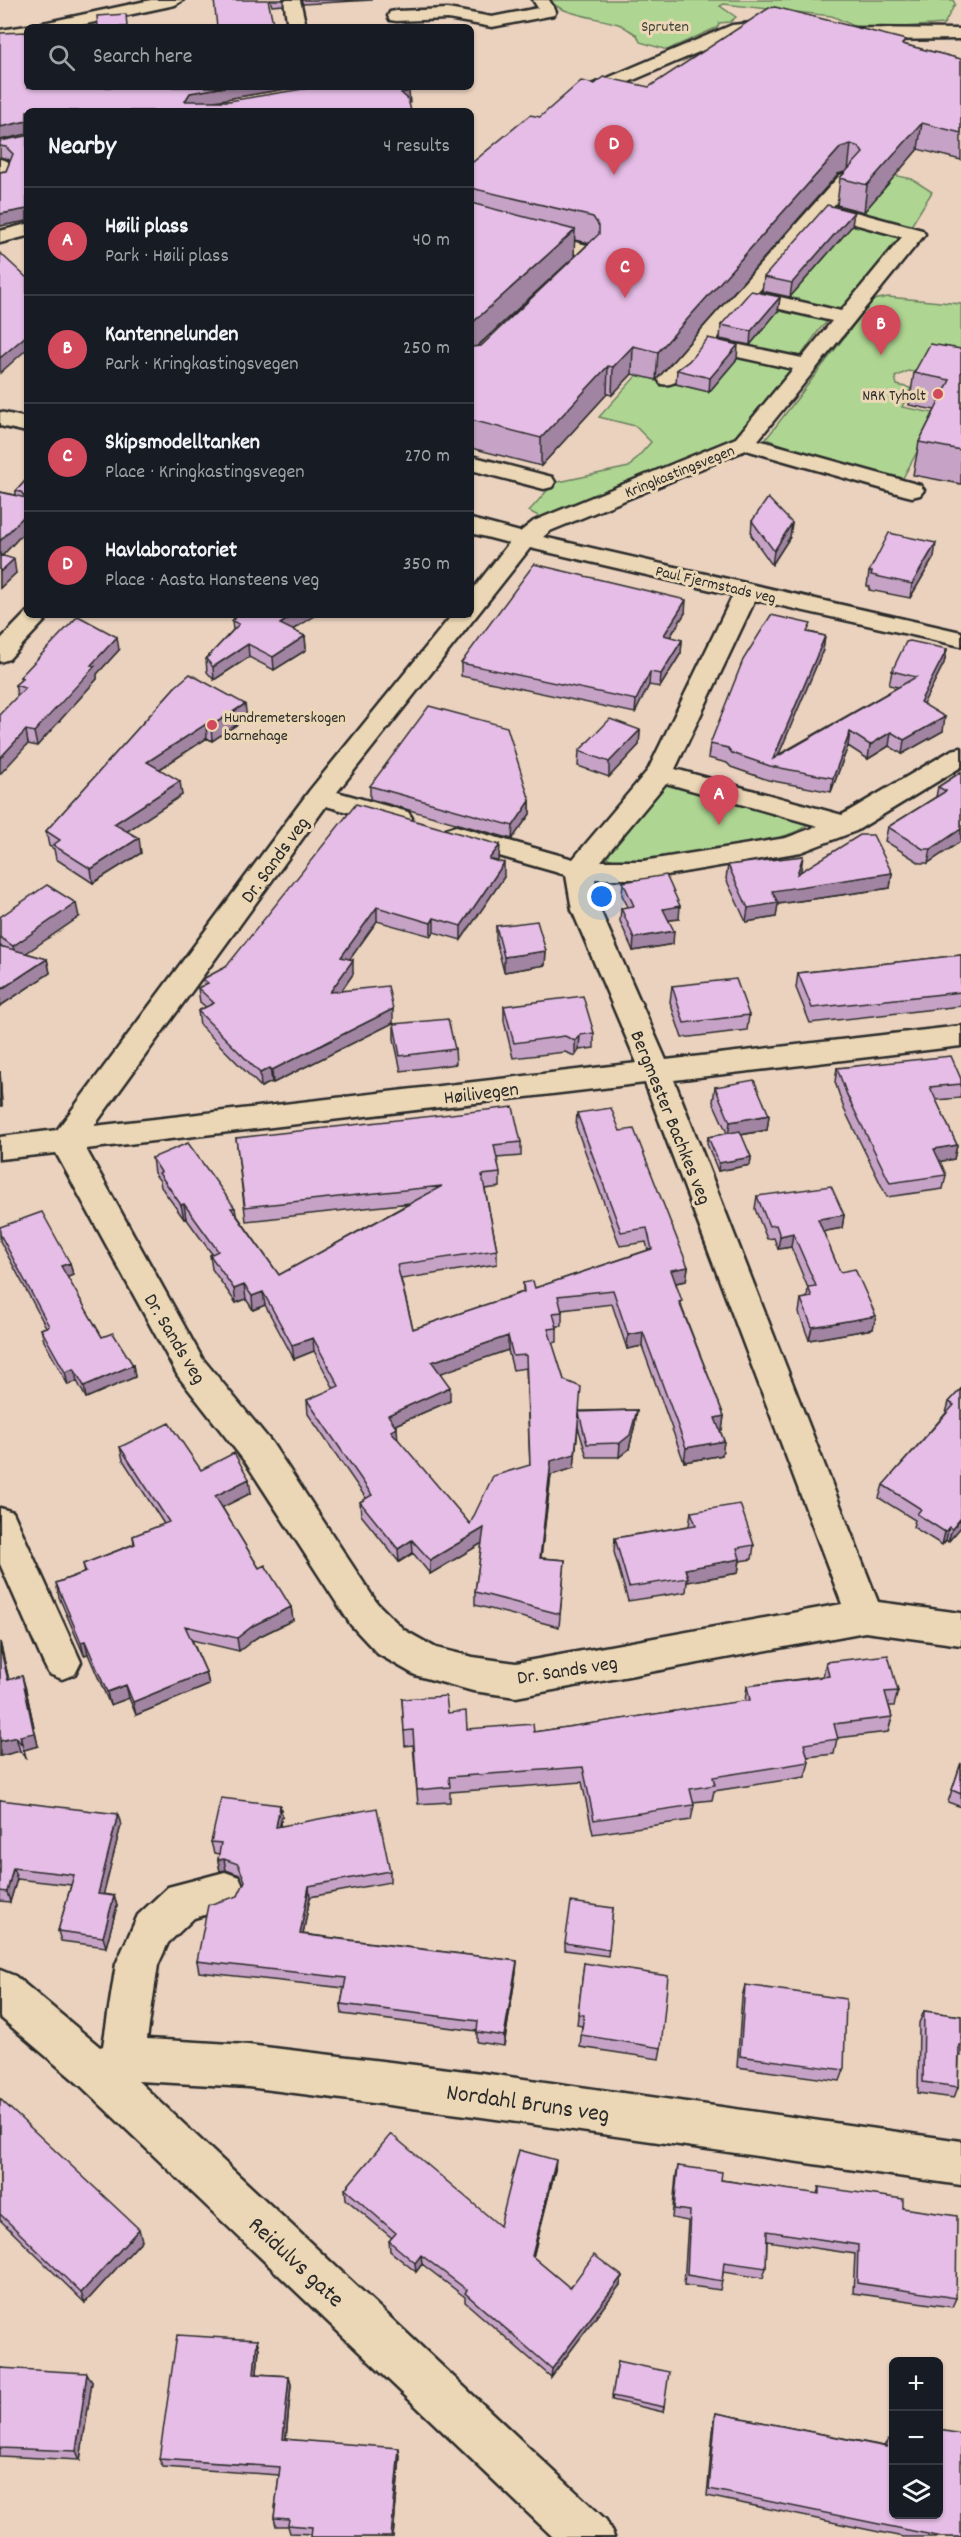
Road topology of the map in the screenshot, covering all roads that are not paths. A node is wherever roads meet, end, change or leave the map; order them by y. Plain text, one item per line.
1 (176, 0) edge
2 (292, 0) edge
3 (545, 5) edge
4 (396, 16) dead end
5 (62, 24) edge
6 (296, 24) edge
7 (801, 28) edge
8 (24, 31) edge
9 (823, 31) edge
10 (961, 34) edge
11 (0, 35) edge
12 (562, 104) edge
13 (0, 165) edge
14 (0, 177) edge
15 (847, 179) edge
16 (821, 209) junction
17 (474, 223) edge
18 (24, 231) edge
19 (0, 237) edge
20 (744, 295) junction
21 (545, 299) edge
22 (845, 318) junction
23 (702, 343) junction
24 (807, 366) junction
25 (669, 379) dead end
26 (0, 419) edge
27 (24, 424) edge
28 (24, 436) edge
29 (0, 438) edge
30 (744, 443) junction
31 (474, 464) edge
32 (544, 482) dead end
33 (912, 490) dead end
34 (474, 527) edge
35 (524, 540) junction
36 (747, 590) junction
37 (474, 604) edge
38 (35, 618) edge
39 (463, 618) edge
40 (961, 639) edge
41 (0, 654) edge
42 (961, 756) edge
43 (660, 773) junction
44 (320, 796) junction
45 (846, 825) junction
46 (579, 870) junction
47 (961, 1036) edge
48 (656, 1072) junction
49 (67, 1140) junction
50 (0, 1149) edge
51 (0, 1523) edge
52 (865, 1616) junction
53 (961, 1629) edge
54 (62, 1662) dead end
55 (225, 1891) dead end
56 (0, 1990) edge
57 (109, 2065) junction
58 (961, 2163) edge
59 (589, 2537) edge

1 - 5 street
2 - 6 street
3 - 4 street
7 - 12 street
8 - 11 street
9 - 10 street
13 - 14 street
15 - 16 street
16 - 20 street
16 - 22 street, Kringkastingsvegen
17 - 21 street
18 - 19 street
20 - 22 street
20 - 23 street
22 - 24 street, Kringkastingsvegen
23 - 24 street
23 - 25 street
24 - 30 street, Kringkastingsvegen
26 - 27 street
28 - 29 street
30 - 33 street
30 - 35 street, Kringkastingsvegen
31 - 32 street
34 - 35 street, Paul Fjermstads veg
35 - 36 street, Paul Fjermstads veg
35 - 37 street
36 - 40 street, Paul Fjermstads veg
36 - 43 street
38 - 41 street
39 - 44 street, Dr. Sands veg
42 - 45 street
43 - 45 street
43 - 46 street
44 - 46 street
44 - 49 street, Dr. Sands veg
45 - 46 street
46 - 48 street, Bergmester Bachkes veg
47 - 48 street, Høilivegen
48 - 49 street, Høilivegen
48 - 52 street, Bergmester Bachkes veg
49 - 50 street, Høilivegen
49 - 52 street, Dr. Sands veg
51 - 54 street
52 - 53 street, Dr. Sands veg
55 - 57 street
56 - 57 street, Reidulvs gate
57 - 58 street, Nordahl Bruns veg
57 - 59 street, Reidulvs gate

